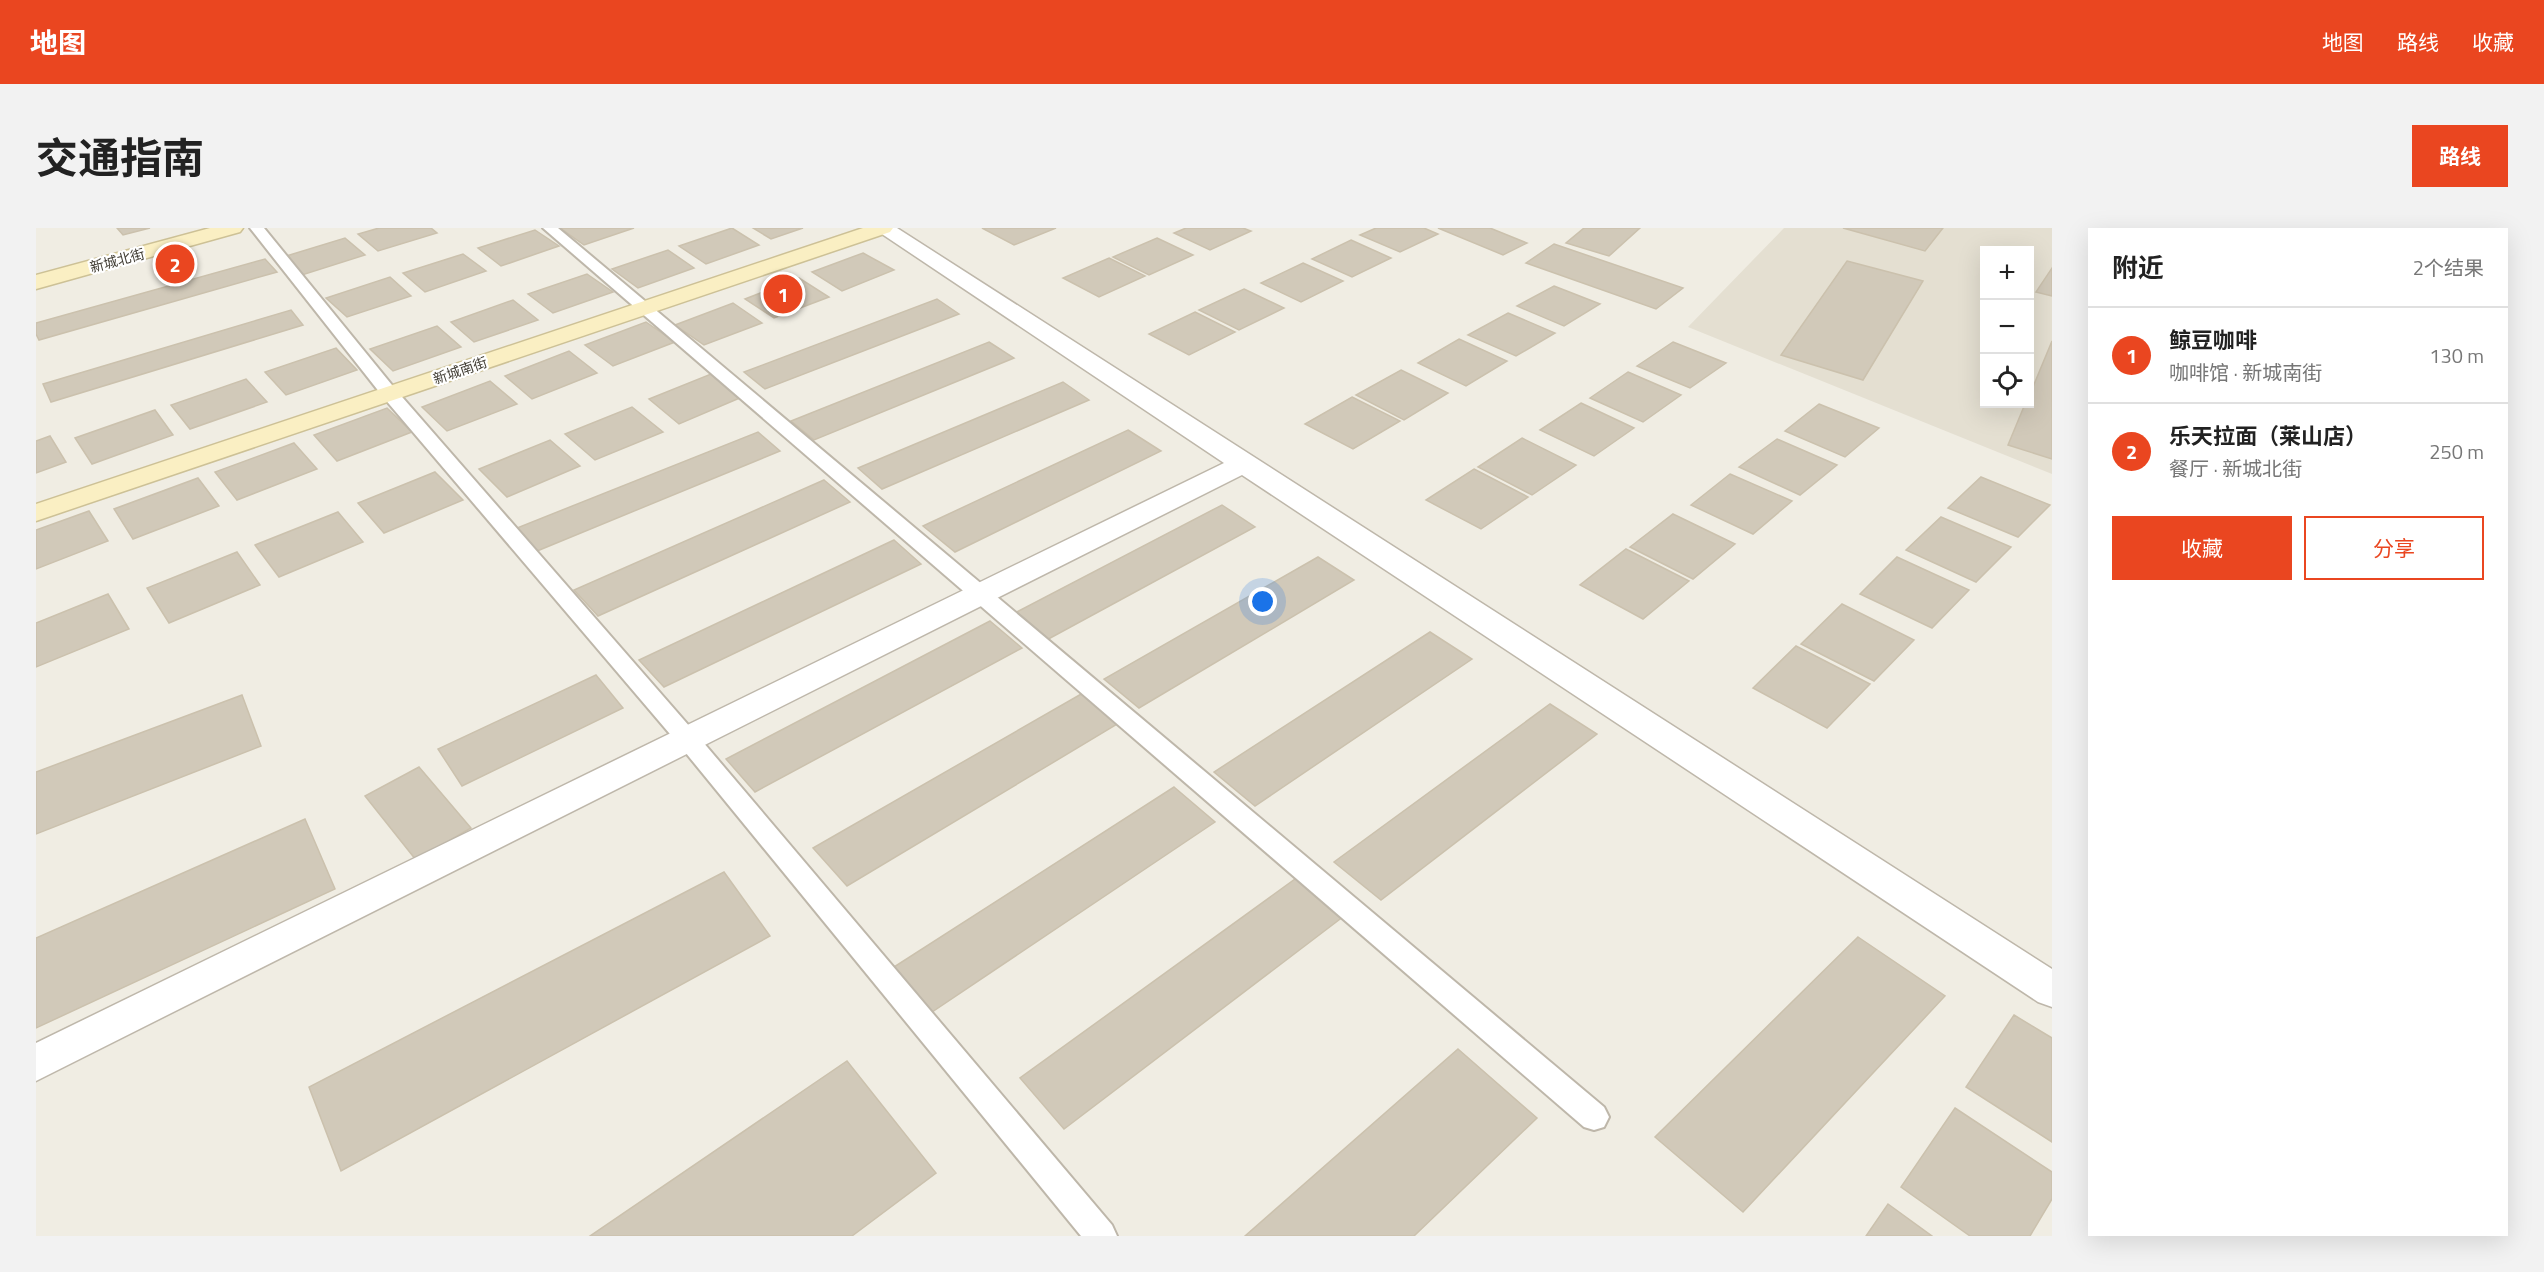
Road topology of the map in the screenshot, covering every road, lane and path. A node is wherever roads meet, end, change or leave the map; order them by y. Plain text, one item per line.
1 (232, 228) edge
2 (257, 228) edge
3 (550, 228) edge
4 (883, 228) edge
5 (36, 282) edge
6 (645, 308) junction
7 (390, 394) junction
8 (1244, 463) junction
9 (36, 513) edge
10 (982, 596) junction
11 (689, 741) junction
12 (2052, 990) edge
13 (36, 1063) edge
14 (1594, 1117) dead end
15 (1101, 1236) edge

1 - 5 street, 新城北街
2 - 7 lane
3 - 6 lane
4 - 6 street, 新城南街
4 - 8 street
6 - 7 street, 新城南街
6 - 10 lane
7 - 9 street, 新城南街
7 - 11 lane
8 - 10 street
8 - 12 street
10 - 11 street
10 - 14 lane
11 - 13 street
11 - 15 lane

